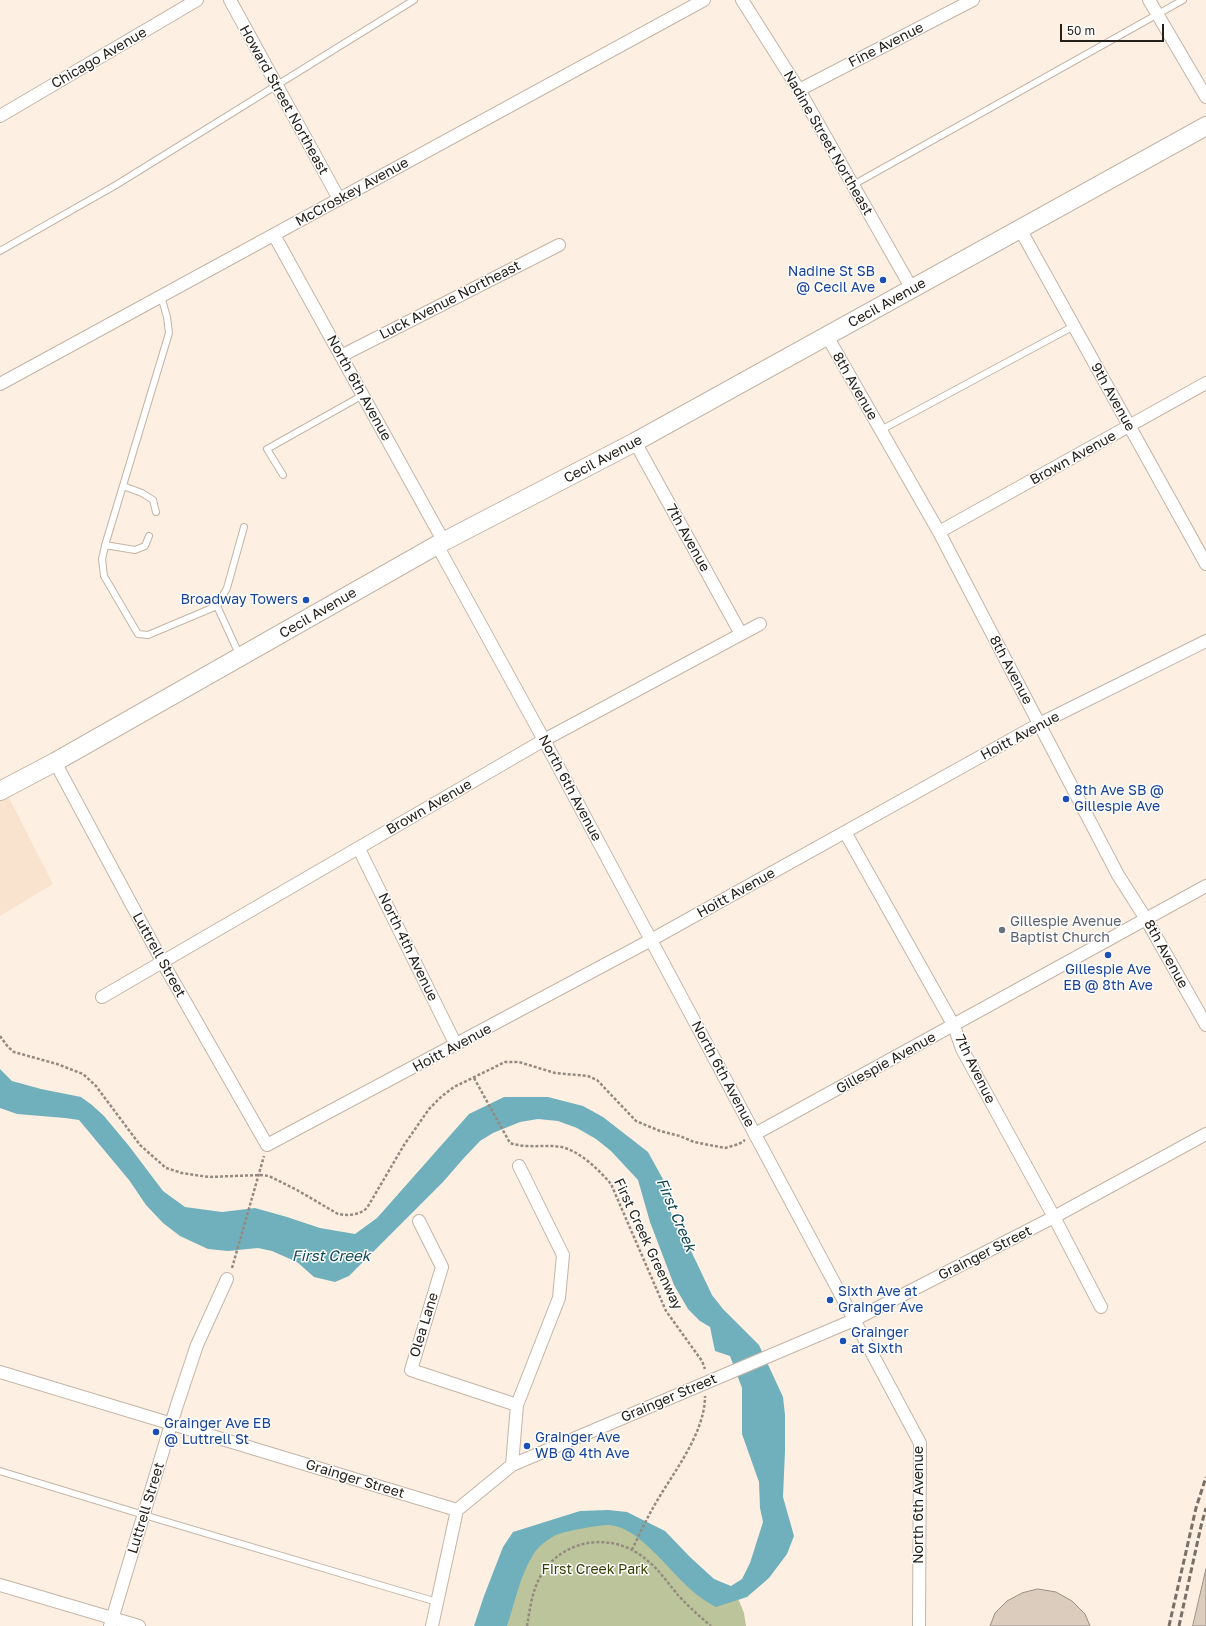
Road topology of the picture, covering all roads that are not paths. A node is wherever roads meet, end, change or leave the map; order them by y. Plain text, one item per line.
1 (197, 0) edge
2 (230, 0) edge
3 (414, 0) edge
4 (704, 0) edge
5 (742, 0) edge
6 (973, 0) edge
7 (1149, 0) edge
8 (1183, 0) edge
9 (1157, 14) junction
10 (276, 85) junction
11 (799, 90) junction
12 (1206, 97) edge
13 (0, 116) edge
14 (1206, 126) edge
15 (853, 185) junction
16 (339, 199) junction
17 (1020, 229) junction
18 (274, 234) junction
19 (559, 245) dead end
20 (0, 251) edge
21 (912, 289) junction
22 (161, 296) junction
23 (1074, 326) junction
24 (827, 336) junction
25 (341, 356) junction
26 (1206, 382) edge
27 (0, 384) edge
28 (363, 395) junction
29 (1129, 427) junction
30 (881, 430) junction
31 (636, 442) junction
32 (283, 475) dead end
33 (122, 486) junction
34 (156, 512) dead end
35 (244, 527) dead end
36 (939, 532) junction
37 (149, 536) dead end
38 (441, 544) junction
39 (105, 545) junction
40 (1206, 564) edge
41 (217, 606) junction
42 (760, 624) dead end
43 (741, 634) junction
44 (1206, 641) edge
45 (240, 657) junction
46 (1040, 724) junction
47 (544, 740) junction
48 (55, 762) junction
49 (0, 791) edge
50 (845, 832) junction
51 (359, 849) junction
52 (1206, 886) edge
53 (1146, 919) junction
54 (652, 940) junction
55 (163, 963) junction
56 (102, 997) dead end
57 (1206, 1025) edge
58 (954, 1026) junction
59 (456, 1045) junction
60 (755, 1134) junction
61 (1206, 1134) edge
62 (267, 1146) joint
63 (519, 1166) dead end
64 (1054, 1217) junction
65 (419, 1221) dead end
66 (227, 1279) dead end
67 (1101, 1307) dead end
68 (854, 1320) junction
69 (0, 1372) edge
70 (517, 1405) junction
71 (171, 1424) junction
72 (512, 1464) junction
73 (0, 1471) edge
74 (457, 1510) junction
75 (144, 1515) junction
76 (0, 1585) edge
77 (437, 1602) junction
78 (111, 1622) edge
79 (139, 1626) edge
80 (432, 1626) edge
81 (919, 1626) edge

1 - 13 street, Chicago Avenue
2 - 10 street, Howard Street Northeast
3 - 10 lane
4 - 16 street, McCroskey Avenue
5 - 11 street, Nadine Street Northeast
6 - 11 street, Fine Avenue
7 - 9 street
8 - 9 lane
9 - 12 street
9 - 15 lane
10 - 16 street, Howard Street Northeast
10 - 20 lane
11 - 15 street, Nadine Street Northeast
14 - 17 street, Cecil Avenue
15 - 21 street, Nadine Street Northeast
16 - 18 street, McCroskey Avenue
17 - 21 street, Cecil Avenue
17 - 23 street, 9th Avenue
18 - 22 street, McCroskey Avenue
18 - 25 street, North 6th Avenue
19 - 25 street, Luck Avenue Northeast
21 - 24 street, Cecil Avenue
22 - 27 street, McCroskey Avenue
22 - 33 lane
23 - 29 street, 9th Avenue
23 - 30 lane
24 - 30 street, 8th Avenue
24 - 31 street, Cecil Avenue
25 - 28 street, North 6th Avenue
26 - 29 street, Brown Avenue
28 - 32 lane
28 - 38 street, North 6th Avenue
29 - 36 street, Brown Avenue
29 - 40 street, 9th Avenue
30 - 36 street, 8th Avenue
31 - 38 street, Cecil Avenue
31 - 43 street, 7th Avenue
33 - 34 lane
33 - 39 lane
35 - 41 lane
36 - 46 street, 8th Avenue
37 - 39 lane
38 - 45 street, Cecil Avenue
38 - 47 street, North 6th Avenue
39 - 41 lane
41 - 45 lane
42 - 43 street, Brown Avenue
43 - 47 street, Brown Avenue
44 - 46 street, Hoitt Avenue
45 - 48 street, Cecil Avenue
46 - 50 street, Hoitt Avenue
46 - 53 street, 8th Avenue
47 - 51 street, Brown Avenue
47 - 54 street, North 6th Avenue
48 - 49 street, Cecil Avenue
48 - 55 street, Luttrell Street
50 - 54 street, Hoitt Avenue
50 - 58 street, 7th Avenue
51 - 55 street, Brown Avenue
51 - 59 street, North 4th Avenue
52 - 53 street, Gillespie Avenue
53 - 57 street, 8th Avenue
53 - 58 street, Gillespie Avenue
54 - 59 street, Hoitt Avenue
54 - 60 street, North 6th Avenue
55 - 56 street, Brown Avenue
55 - 62 street, Luttrell Street
58 - 60 street, Gillespie Avenue
58 - 64 street, 7th Avenue
59 - 62 street, Hoitt Avenue
60 - 68 street, North 6th Avenue
61 - 64 street, Grainger Street
63 - 70 street
64 - 67 street, 7th Avenue
64 - 68 street, Grainger Street
65 - 70 street, Olea Lane
66 - 71 street, Luttrell Street
68 - 72 street, Grainger Street
68 - 81 street, North 6th Avenue
69 - 71 street, Grainger Street
70 - 72 street
71 - 74 street, Grainger Street
71 - 75 street, Luttrell Street
72 - 74 street, Grainger Street
73 - 75 lane
74 - 77 street
75 - 77 lane
75 - 78 street, Luttrell Street
76 - 78 street
77 - 80 street
78 - 79 street

